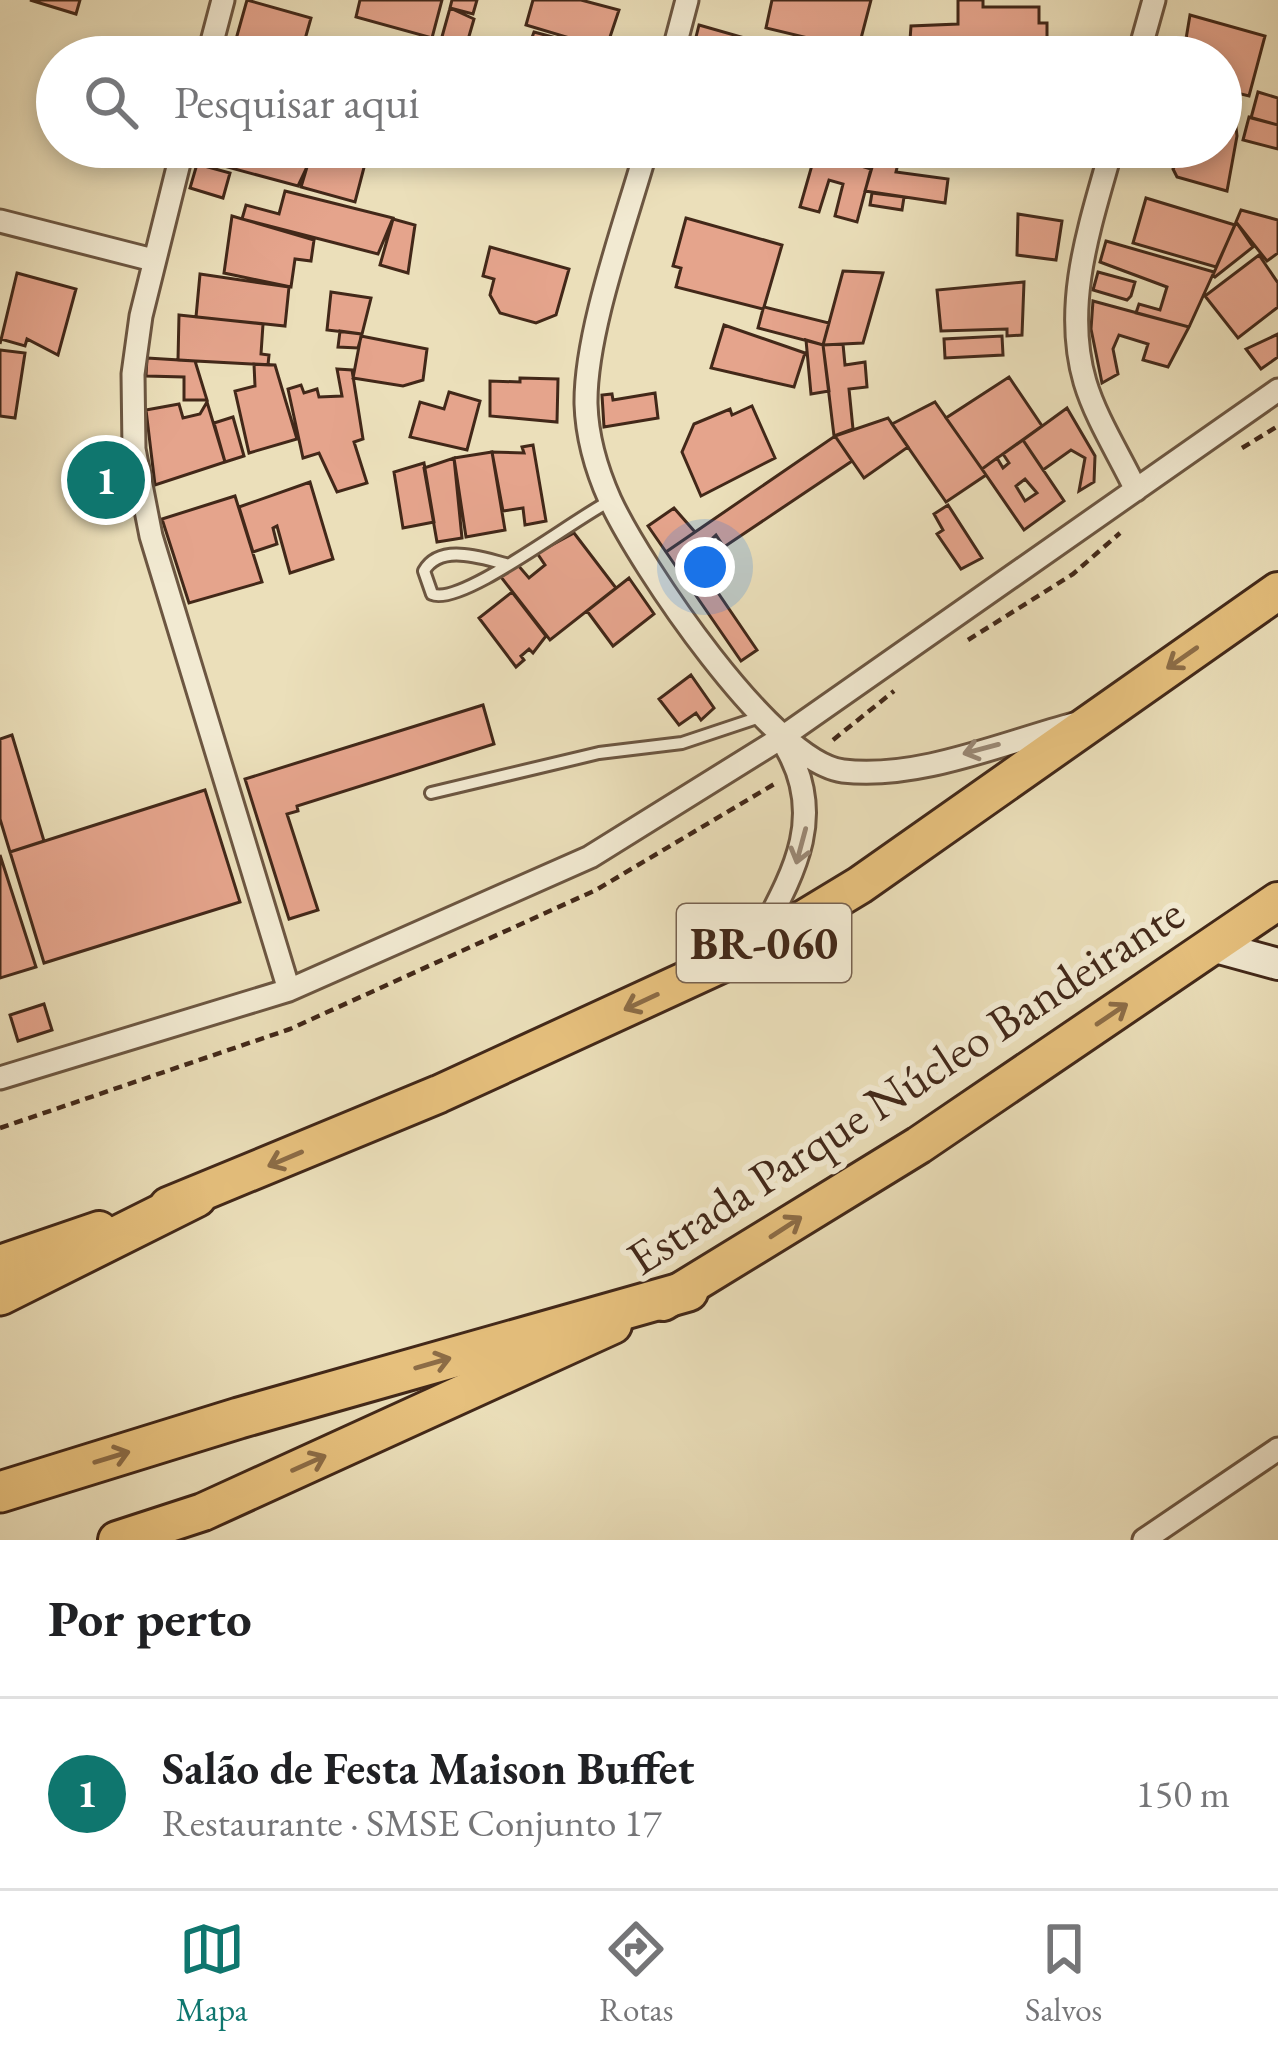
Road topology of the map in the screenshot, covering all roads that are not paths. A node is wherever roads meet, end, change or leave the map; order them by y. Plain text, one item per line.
1 (224, 0) edge
2 (688, 0) edge
3 (1154, 0) edge
4 (214, 36) edge
5 (678, 36) edge
6 (1144, 36) edge
7 (178, 168) edge
8 (642, 168) edge
9 (1107, 168) edge
10 (0, 221) edge
11 (153, 260) junction
12 (1278, 390) edge
13 (1136, 490) junction
14 (611, 501) junction
15 (506, 564) junction
16 (1278, 591) edge
17 (760, 717) junction
18 (1094, 718) junction
19 (781, 738) junction
20 (431, 793) dead end
21 (1278, 901) edge
22 (1212, 946) junction
23 (754, 949) junction
24 (1278, 964) edge
25 (289, 990) junction
26 (0, 1078) edge
27 (196, 1197) junction
28 (0, 1264) edge
29 (688, 1291) junction
30 (0, 1295) edge
31 (1278, 1449) edge
32 (0, 1492) edge
33 (202, 1512) junction
34 (117, 1540) edge
35 (144, 1540) edge
36 (1144, 1540) edge

1 - 4 street
2 - 5 street
3 - 6 street
7 - 11 street
8 - 14 street
9 - 13 street
10 - 11 street
11 - 25 street
12 - 13 street
13 - 19 street
14 - 15 lane
14 - 17 street
15 - 15 lane
16 -> 18 highway, BR-060
17 - 19 street
17 - 20 lane
18 -> 19 street
18 - 23 highway, BR-060
19 -> 23 street
19 - 25 street
21 - 22 highway, Estrada Parque Núcleo Bandeirante
22 - 24 main road
29 -> 22 highway, Estrada Parque Núcleo Bandeirante
23 -> 27 highway, BR-060
25 - 26 street
27 - 28 highway
27 - 30 highway, BR-060
32 -> 29 highway
33 -> 29 highway, Estrada Parque Núcleo Bandeirante
31 - 36 street
33 - 34 highway, Estrada Parque Núcleo Bandeirante
33 - 35 highway

